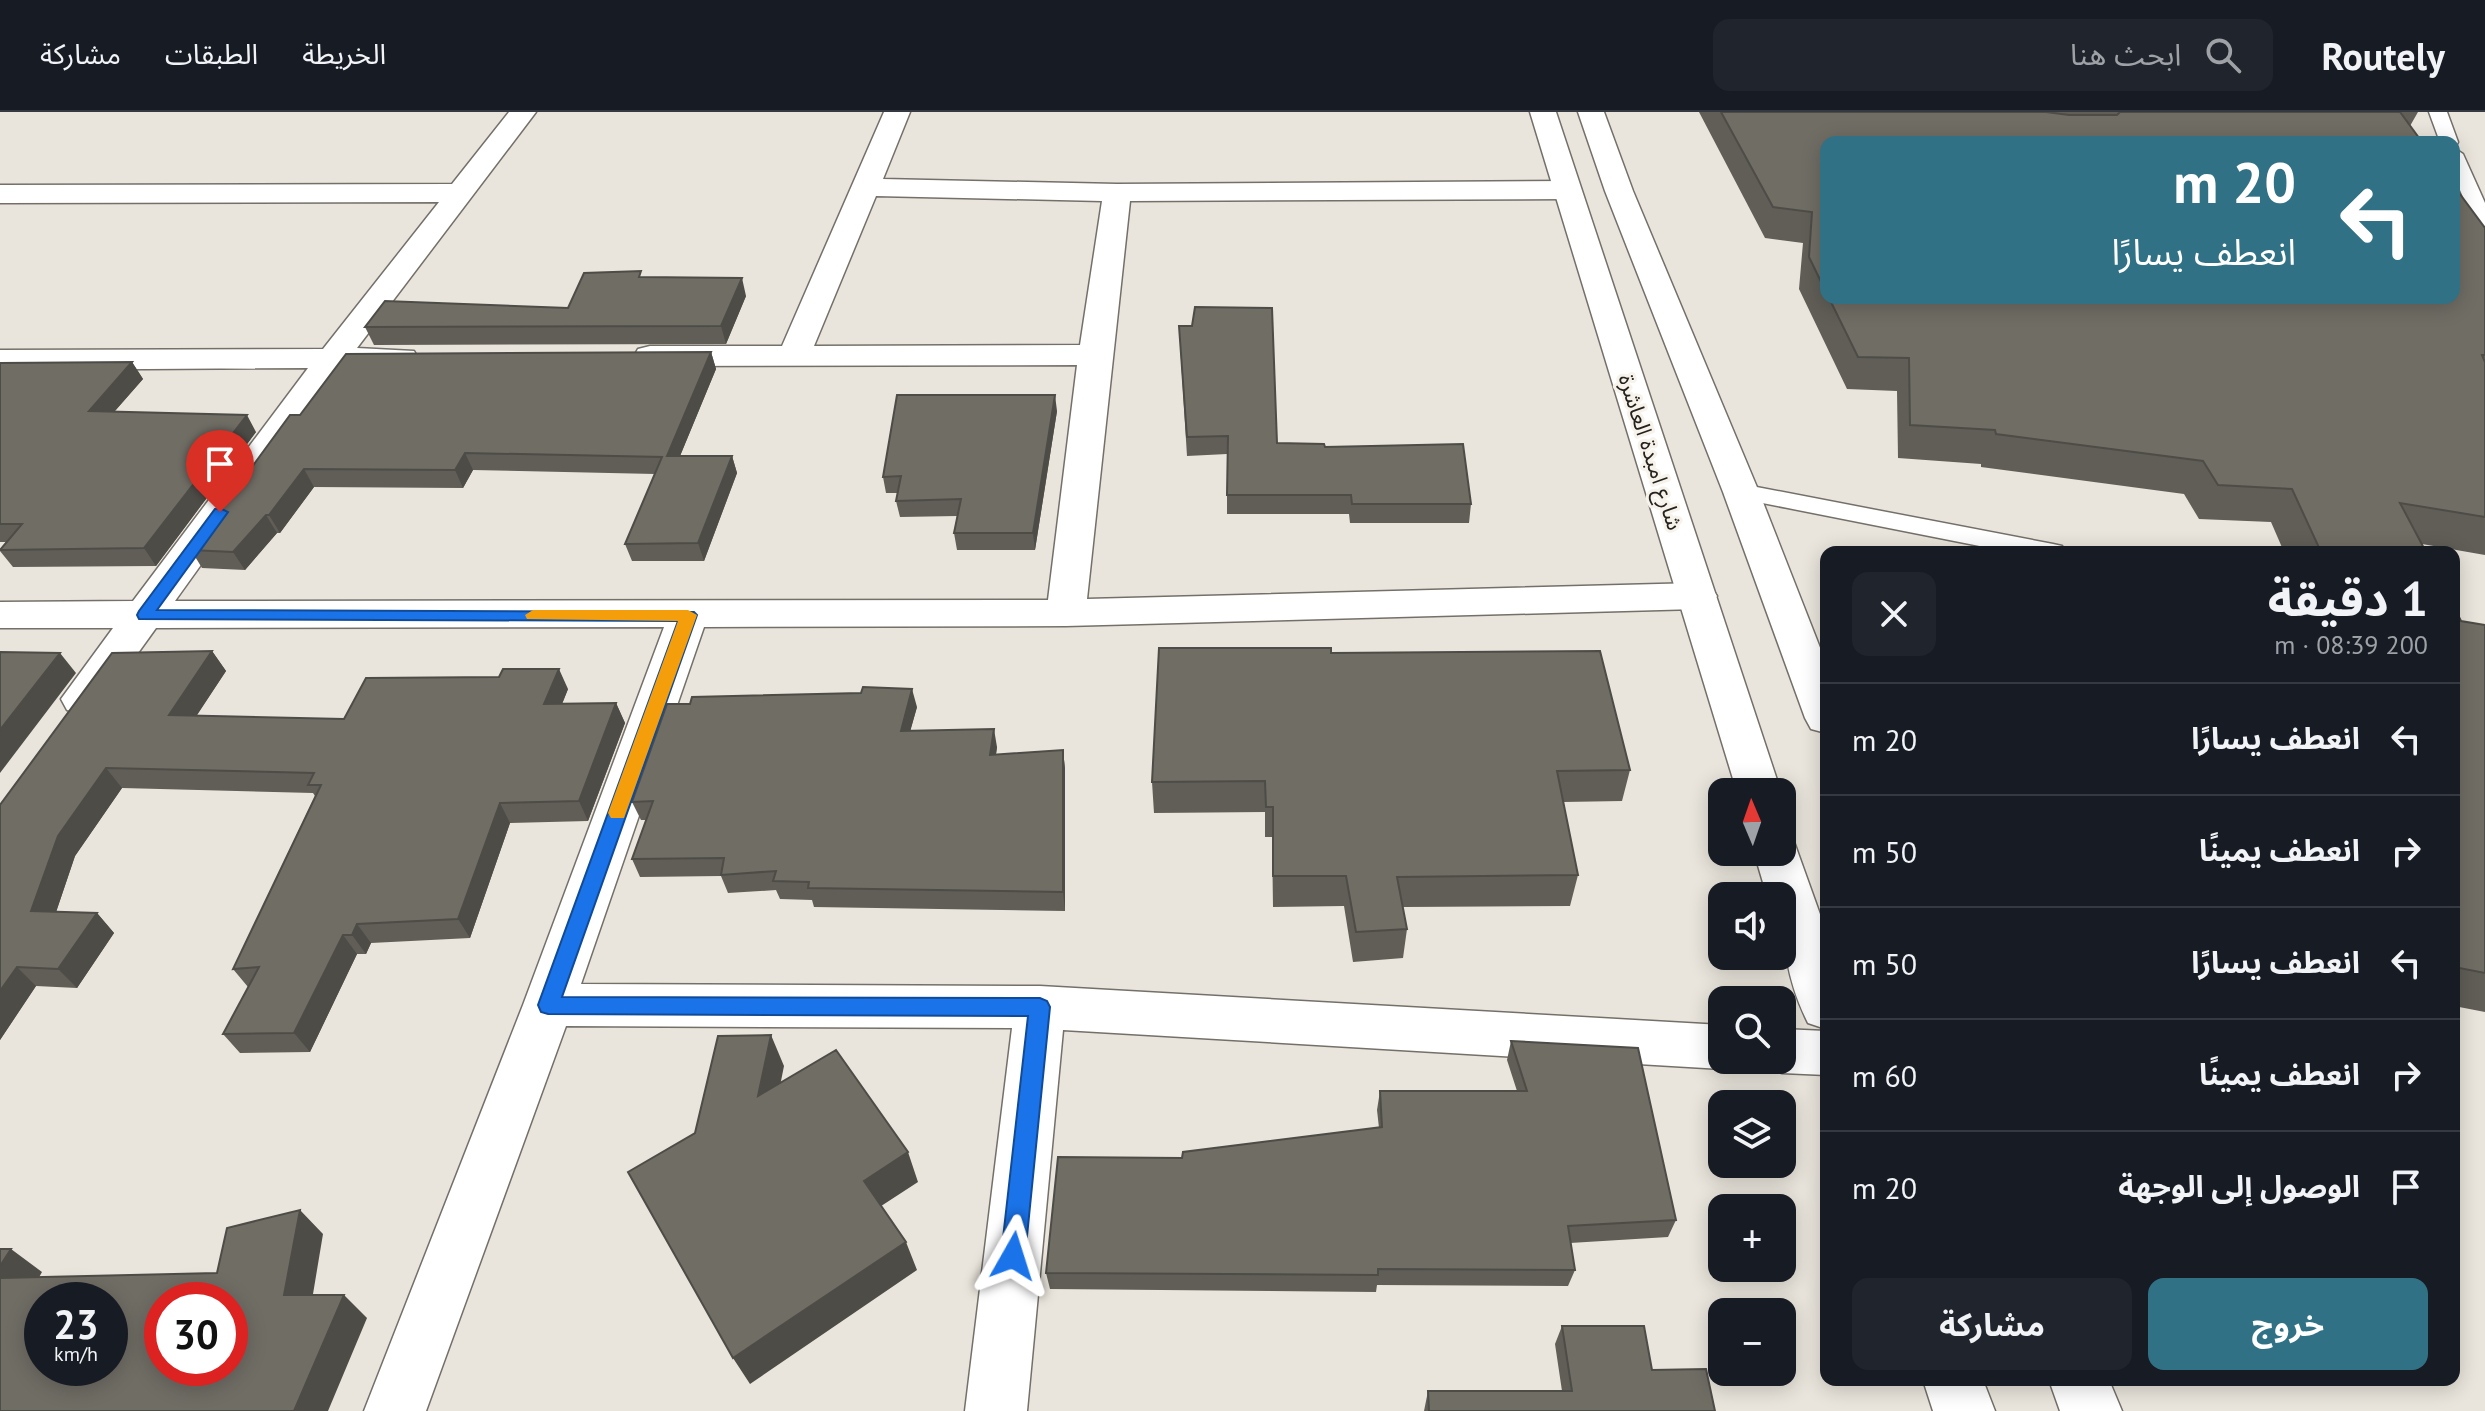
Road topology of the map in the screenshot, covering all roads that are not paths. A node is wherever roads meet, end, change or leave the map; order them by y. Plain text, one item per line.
1 (523, 112) edge
2 (897, 112) edge
3 (1543, 112) edge
4 (1591, 112) edge
5 (2438, 112) edge
6 (2447, 136) edge
7 (2460, 170) edge
8 (866, 187) junction
9 (1567, 190) junction
10 (460, 193) junction
11 (1117, 193) junction
12 (0, 194) edge
13 (2470, 197) edge
14 (2485, 225) edge
15 (794, 355) junction
16 (1095, 355) junction
17 (619, 356) edge
18 (333, 358) junction
19 (429, 358) edge
20 (0, 360) edge
21 (1741, 492) junction
22 (2022, 546) edge
23 (1697, 596) junction
24 (1066, 613) junction
25 (0, 615) edge
26 (145, 615) junction
27 (688, 615) junction
28 (1820, 702) edge
29 (63, 725) edge
30 (1755, 778) edge
31 (1781, 866) edge
32 (1820, 989) edge
33 (548, 1005) junction
34 (1040, 1007) junction
35 (1708, 1046) edge
36 (1796, 1052) edge
37 (1820, 1053) edge
38 (1955, 1386) edge
39 (2081, 1386) edge
40 (395, 1411) edge
41 (996, 1411) edge
42 (1964, 1411) edge
43 (2091, 1411) edge

1 - 10 street
2 - 8 street
3 - 9 street, شارع امبدة العاشرة
4 - 21 street
5 - 6 lane
7 - 13 lane
8 - 11 street
8 - 15 street
9 - 11 street
9 - 23 street, شارع امبدة العاشرة
10 - 12 street
10 - 18 street
11 - 16 street
13 - 14 lane
15 - 16 street
15 - 17 street
16 - 24 street
18 - 19 street
18 - 20 street
18 - 26 street
21 - 22 lane
21 - 28 street
23 - 24 street
23 - 30 street, شارع امبدة العاشرة
24 - 27 street
25 - 26 street
26 - 27 street
26 - 29 street
27 - 33 street
31 - 32 street
33 - 34 street
33 - 40 street
34 - 35 street
34 - 41 street
36 - 37 street
38 - 42 street
39 - 43 street

